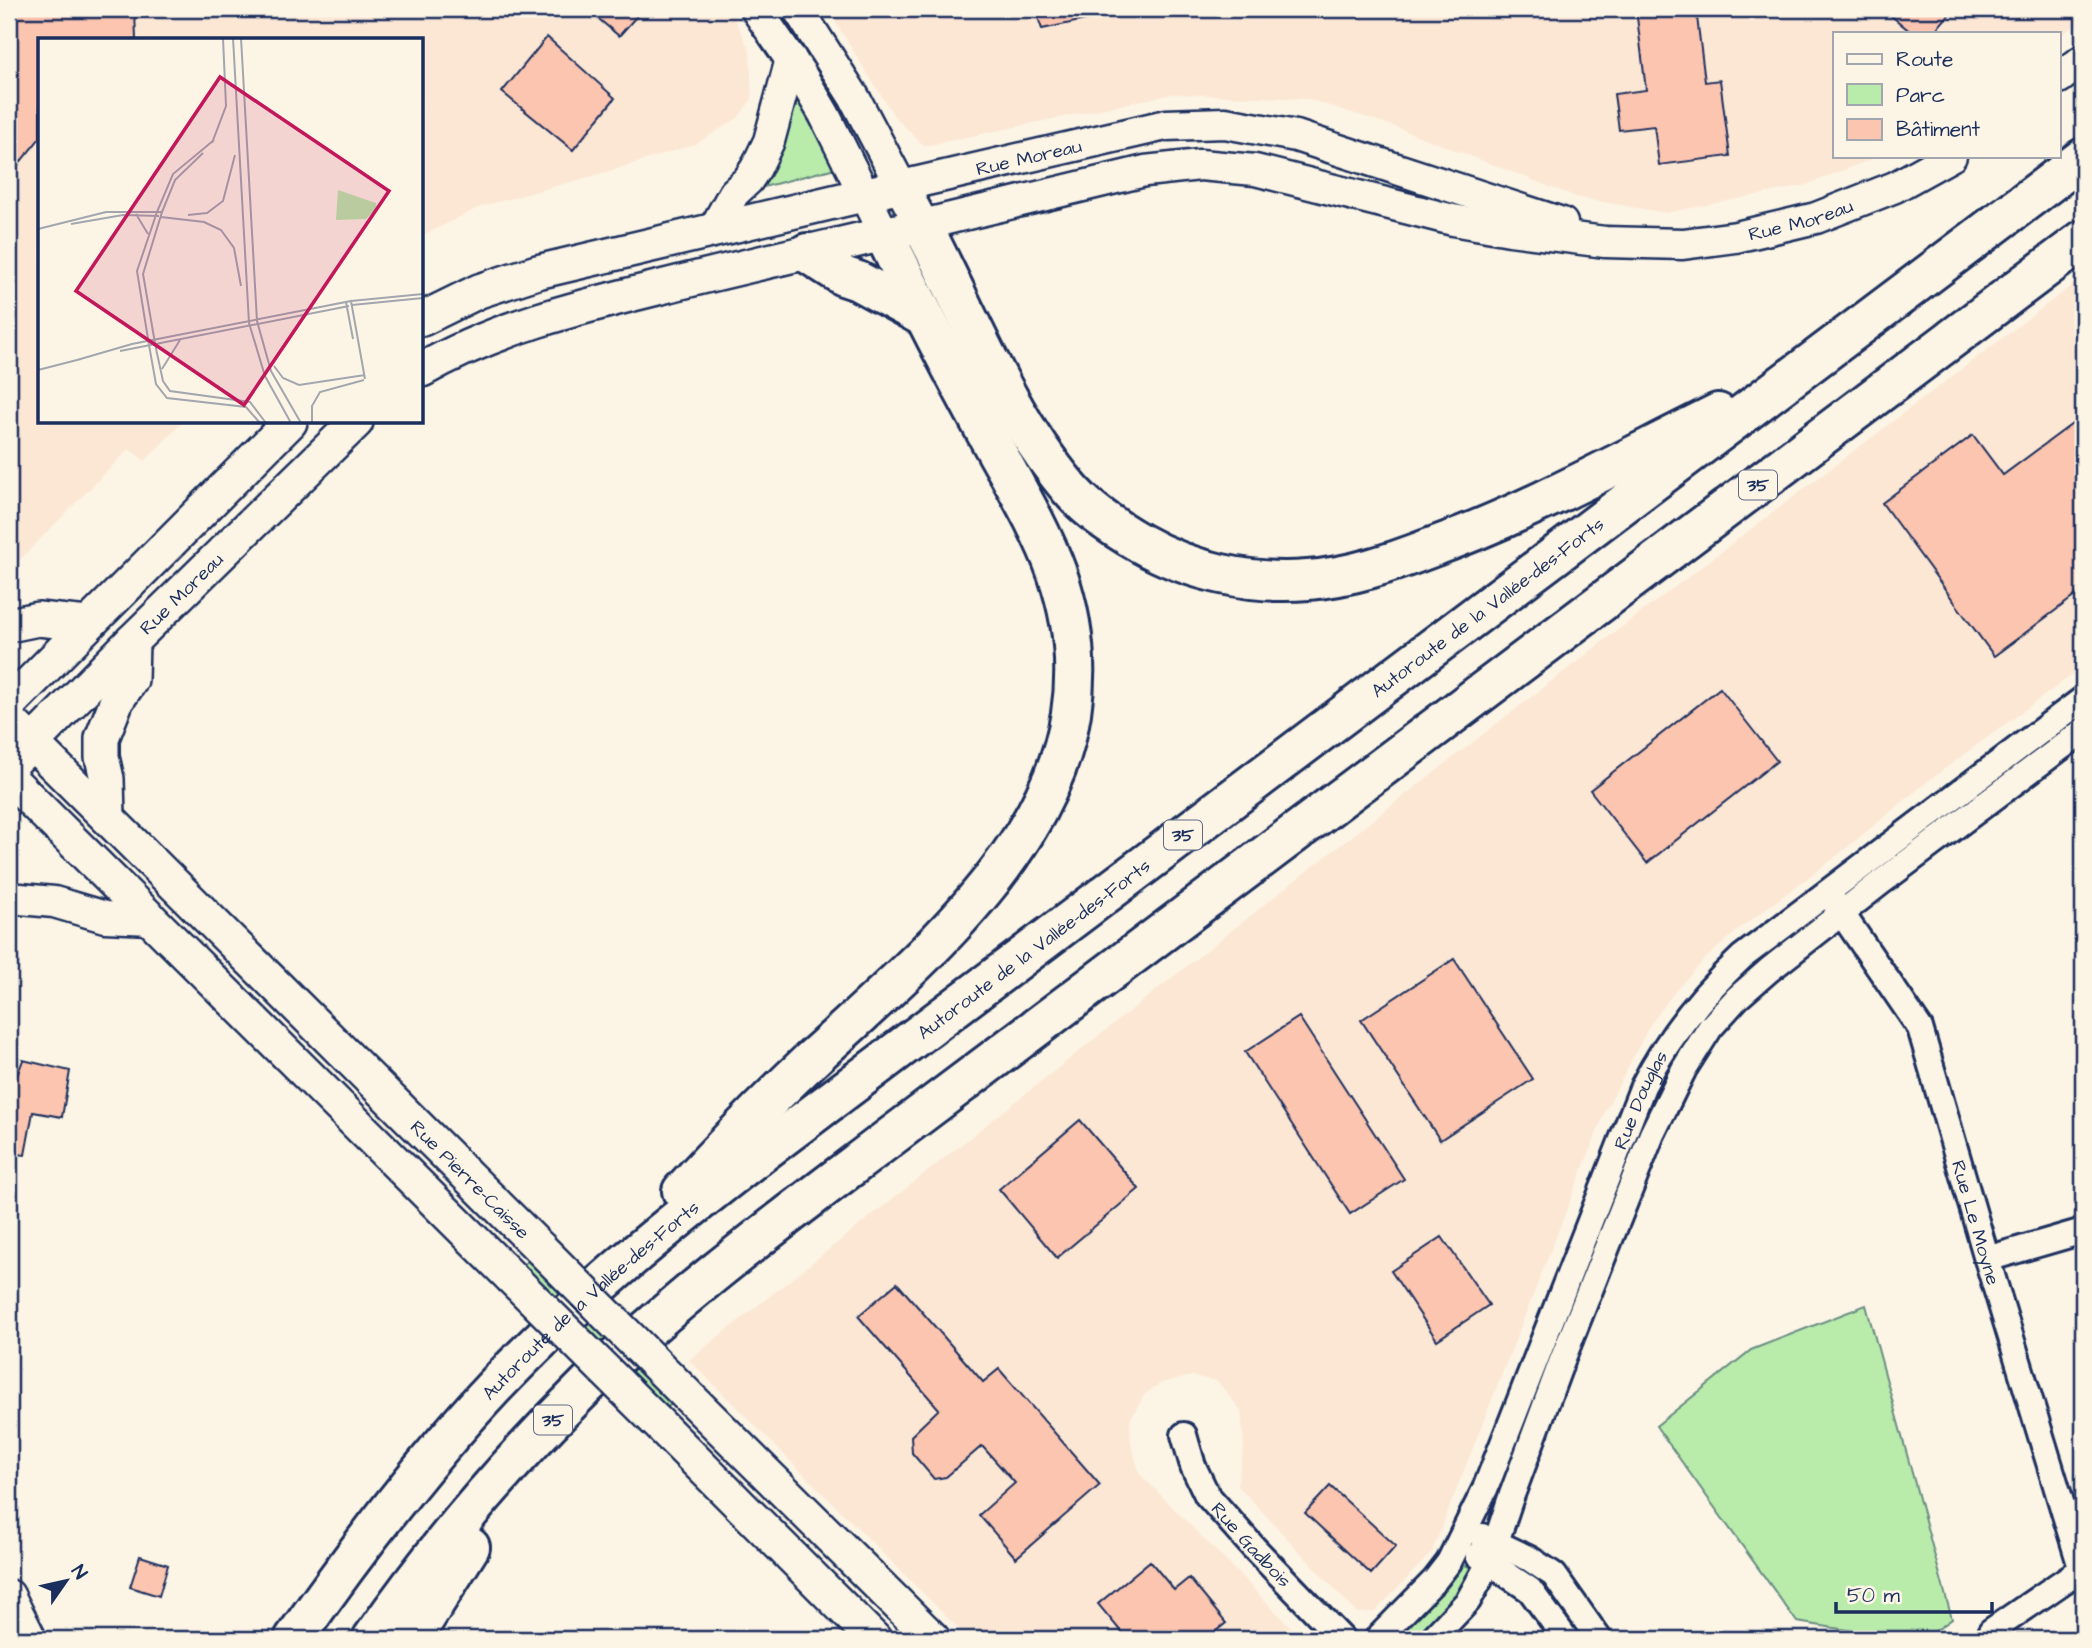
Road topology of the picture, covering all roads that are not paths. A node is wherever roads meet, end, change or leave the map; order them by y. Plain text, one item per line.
1 (756, 9) edge
2 (798, 9) edge
3 (791, 59) junction
4 (2083, 60) edge
5 (2060, 77) edge
6 (1948, 158) edge
7 (2083, 158) edge
8 (901, 187) junction
9 (865, 195) junction
10 (922, 225) junction
11 (714, 229) junction
12 (884, 234) junction
13 (2083, 240) edge
14 (1637, 244) junction
15 (807, 253) junction
16 (925, 317) junction
17 (424, 318) edge
18 (424, 369) edge
19 (1801, 371) junction
20 (288, 424) edge
21 (354, 424) edge
22 (88, 624) junction
23 (9, 625) edge
24 (132, 641) junction
25 (2083, 699) edge
26 (9, 704) edge
27 (20, 731) edge
28 (2083, 731) edge
29 (9, 767) edge
30 (9, 778) edge
31 (108, 818) junction
32 (1827, 892) junction
33 (9, 898) edge
34 (1842, 913) junction
35 (151, 919) junction
36 (2083, 1231) edge
37 (767, 1233) junction
38 (1987, 1259) junction
39 (574, 1309) junction
40 (1184, 1435) dead end
41 (1464, 1535) junction
42 (1492, 1553) junction
43 (2082, 1572) edge
44 (9, 1595) edge
45 (31, 1639) edge
46 (294, 1639) edge
47 (372, 1639) edge
48 (412, 1639) edge
49 (874, 1639) edge
50 (933, 1639) edge
51 (1342, 1639) edge
52 (1377, 1639) edge
53 (1433, 1639) edge
54 (1566, 1639) edge
55 (1599, 1639) edge
56 (1986, 1639) edge

1 - 3 street
2 - 8 street
3 - 9 street
3 - 11 street
4 - 5 street
6 - 14 street, Rue Moreau
7 - 19 highway, Autoroute de la Vallée-des-Forts / 35
8 - 9 main road, Rue Moreau
8 - 10 main road
8 - 14 street, Rue Moreau
9 - 11 main road, Rue Moreau
9 - 12 street
10 - 12 main road, Rue Moreau
10 - 14 street, Rue Moreau
10 - 19 highway
11 - 17 main road, Rue Moreau
12 - 15 main road, Rue Moreau
12 - 16 highway
13 - 37 highway, 35
15 - 16 highway
15 - 18 main road, Rue Moreau
16 - 39 highway
19 - 39 highway, Autoroute de la Vallée-des-Forts / 35
20 - 22 main road
21 - 24 main road, Rue Moreau
22 - 23 main road
22 - 26 main road
24 - 27 main road, Rue Moreau
24 - 31 main road
25 - 32 street, Rue Douglas
27 - 29 main road, Rue Moreau
27 - 31 main road, Rue Pierre-Caisse
28 - 34 street, Rue Douglas
30 - 35 main road
31 - 50 main road, Rue Pierre-Caisse, bridge
32 - 34 street, Rue Le Moyne
32 - 41 street, Rue Douglas
33 - 35 street
34 - 38 street, Rue Le Moyne
34 - 42 street, Rue Douglas
35 - 49 main road, bridge
36 - 38 street
37 - 47 highway, 35
37 - 48 highway
38 - 43 street, Rue Le Moyne
39 - 46 highway, Autoroute de la Vallée-des-Forts / 35
40 - 51 street, Rue Gadbois
41 - 42 street
41 - 52 street, Rue Douglas
42 - 53 street, Rue Douglas
42 - 54 street
42 - 55 street
43 - 56 street
44 - 45 street

